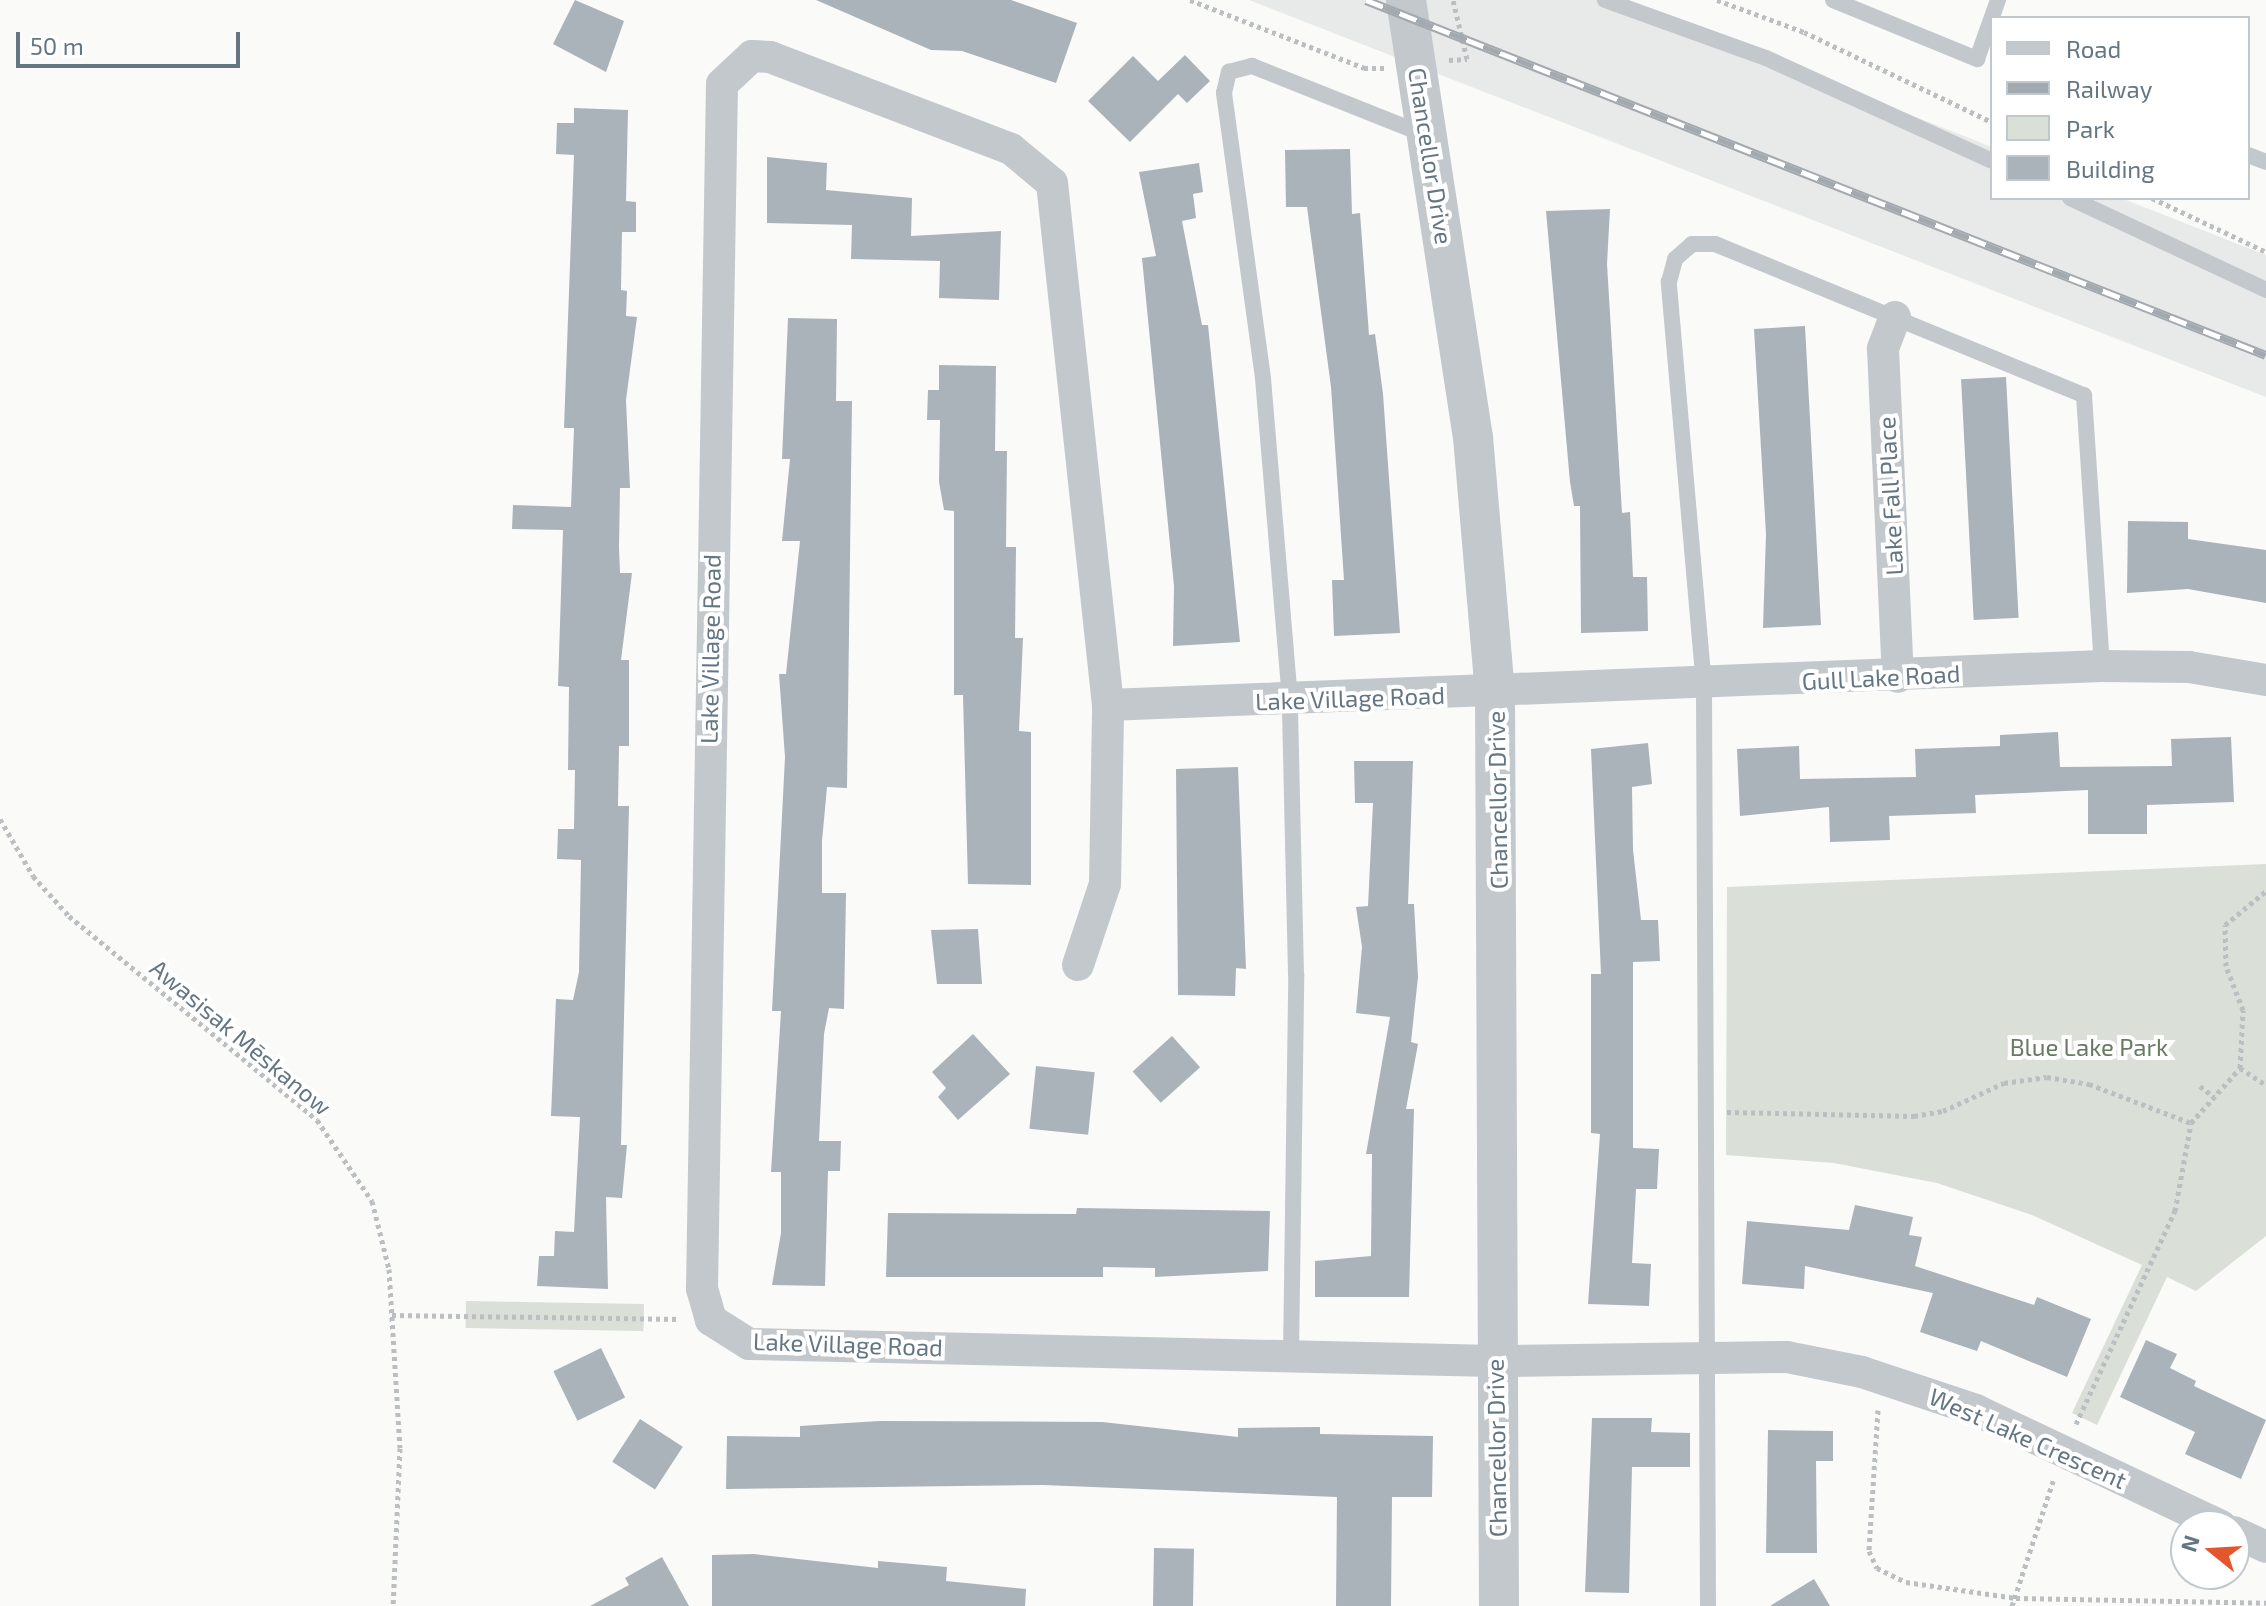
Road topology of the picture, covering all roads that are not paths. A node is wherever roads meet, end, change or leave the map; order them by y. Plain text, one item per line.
1 (1406, 0) edge
2 (1605, 0) edge
3 (1833, 0) edge
4 (1990, 22) edge
5 (1428, 136) junction
6 (1990, 160) edge
7 (2074, 200) edge
8 (2266, 290) edge
9 (1895, 317) junction
10 (2102, 666) junction
11 (1898, 677) junction
12 (2266, 680) edge
13 (1704, 686) junction
14 (1495, 693) junction
15 (1290, 700) junction
16 (1108, 705) junction
17 (1078, 965) dead end
18 (1291, 1355) junction
19 (1708, 1356) junction
20 (1494, 1361) junction
21 (2187, 1510) edge
22 (1499, 1606) edge
23 (1708, 1606) edge

1 - 5 street, Chancellor Drive
2 - 6 lane
3 - 4 lane
5 - 14 street, Chancellor Drive
5 - 15 lane
7 - 8 lane
9 - 10 lane
9 - 11 street, Lake Fall Place
9 - 13 lane
10 - 11 street, Gull Lake Road
10 - 12 street, Gull Lake Road
11 - 13 street, Gull Lake Road
13 - 14 street, Gull Lake Road
13 - 19 lane
14 - 15 street, Lake Village Road
14 - 20 street, Chancellor Drive
15 - 16 street, Lake Village Road
15 - 18 lane
16 - 17 street, Lake Village Road
16 - 18 street, Lake Village Road
18 - 20 street, Lake Village Road
19 - 20 street, West Lake Crescent
19 - 21 street, West Lake Crescent
19 - 23 lane
20 - 22 street, Chancellor Drive

